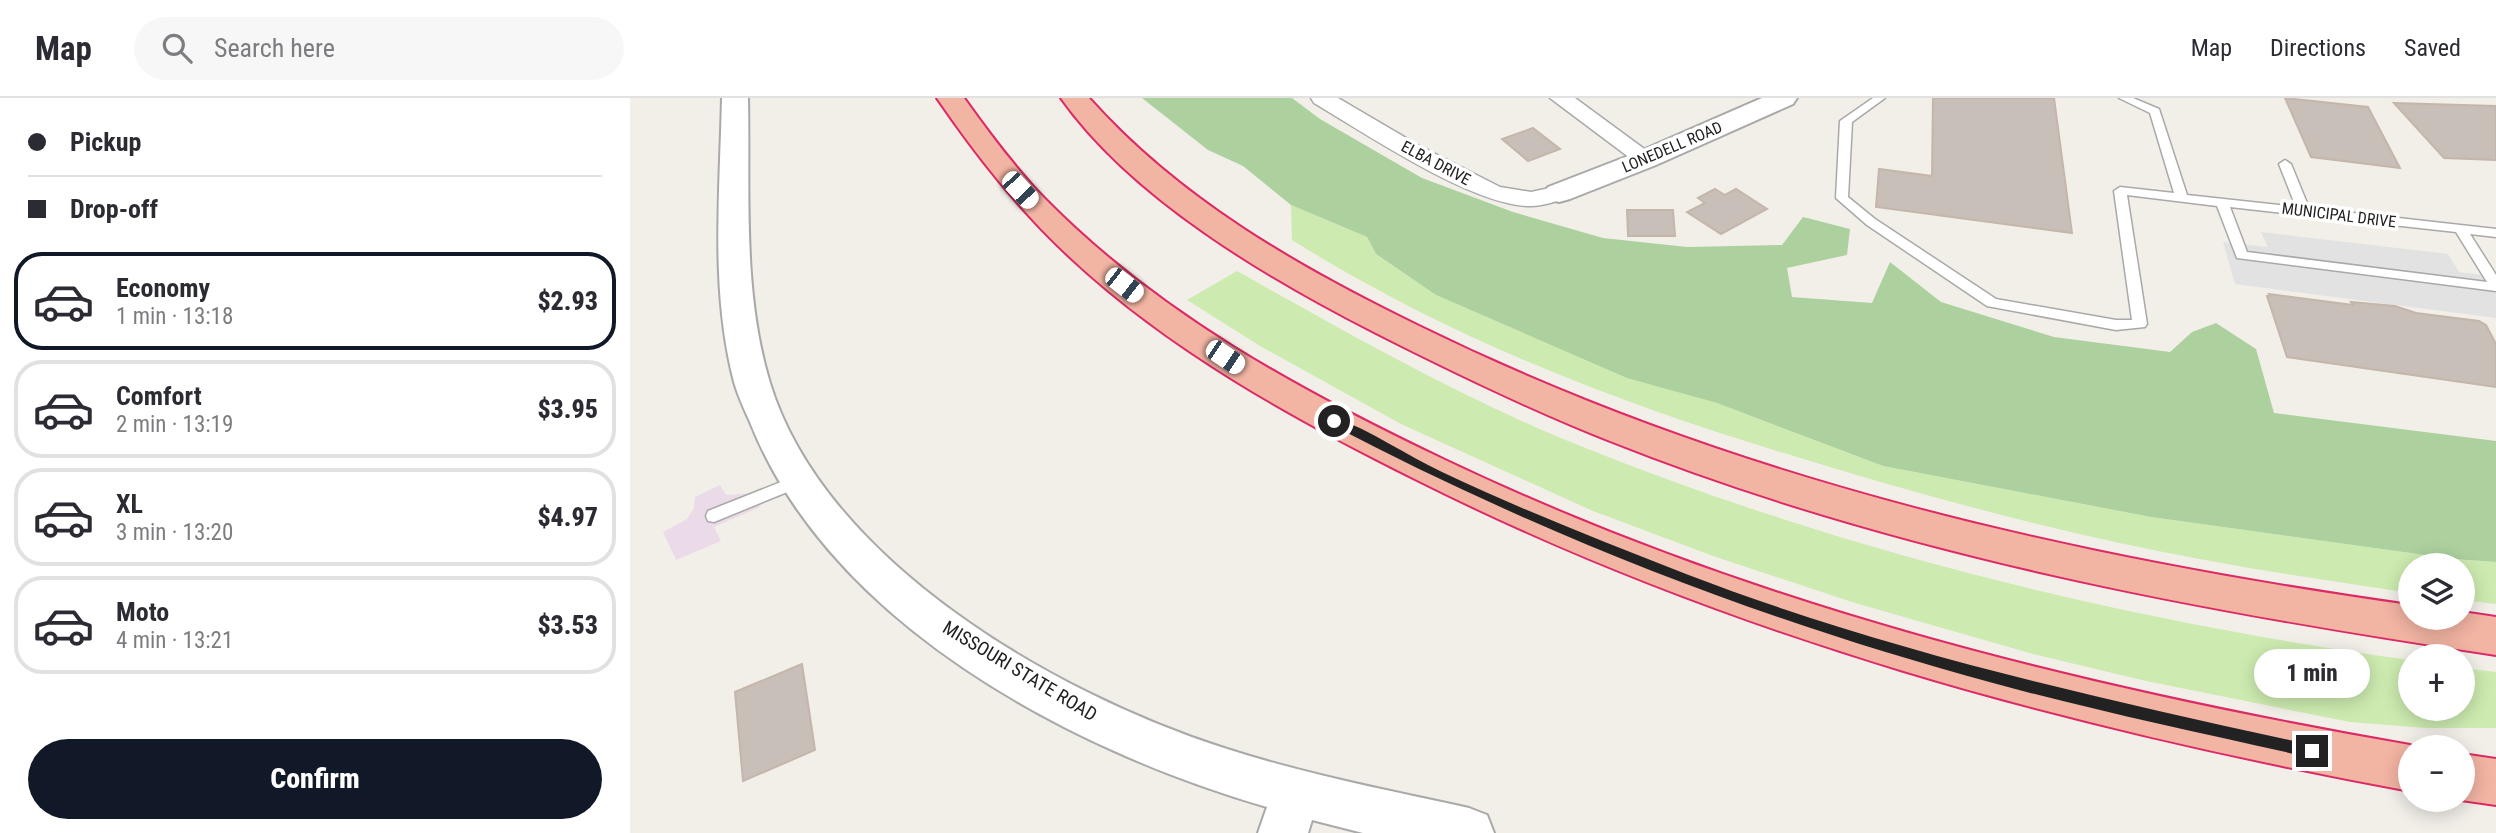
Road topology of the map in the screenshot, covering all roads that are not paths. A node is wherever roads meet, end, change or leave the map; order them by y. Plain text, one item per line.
1 (735, 98) edge
2 (950, 98) edge
3 (1074, 98) edge
4 (1322, 98) edge
5 (1561, 98) edge
6 (1784, 98) edge
7 (1880, 98) edge
8 (2124, 98) edge
9 (1646, 159) junction
10 (2285, 164) dead end
11 (1559, 193) joint
12 (2182, 198) junction
13 (2222, 203) junction
14 (2304, 211) junction
15 (2462, 230) junction
16 (2496, 233) edge
17 (2496, 287) edge
18 (796, 482) junction
19 (714, 516) dead end
20 (2496, 636) edge
21 (2398, 766) edge
22 (2475, 779) edge
23 (2496, 782) edge
24 (1290, 813) edge
25 (1469, 833) edge

1 - 18 street, MISSOURI STATE ROAD
2 - 21 highway
3 - 20 highway
4 - 11 street, ELBA DRIVE
5 - 9 street
6 - 9 street, LONEDELL ROAD
7 - 12 lane, MUNICIPAL DRIVE
8 - 12 lane
9 - 11 street, LONEDELL ROAD
10 - 14 lane
12 - 13 lane, MUNICIPAL DRIVE
13 - 14 lane, MUNICIPAL DRIVE
13 - 17 lane
14 - 15 lane, MUNICIPAL DRIVE
15 - 16 lane, MUNICIPAL DRIVE
15 - 17 lane
18 - 19 lane
18 - 24 street, MISSOURI STATE ROAD
22 - 23 highway
24 - 25 street, MISSOURI STATE ROAD

